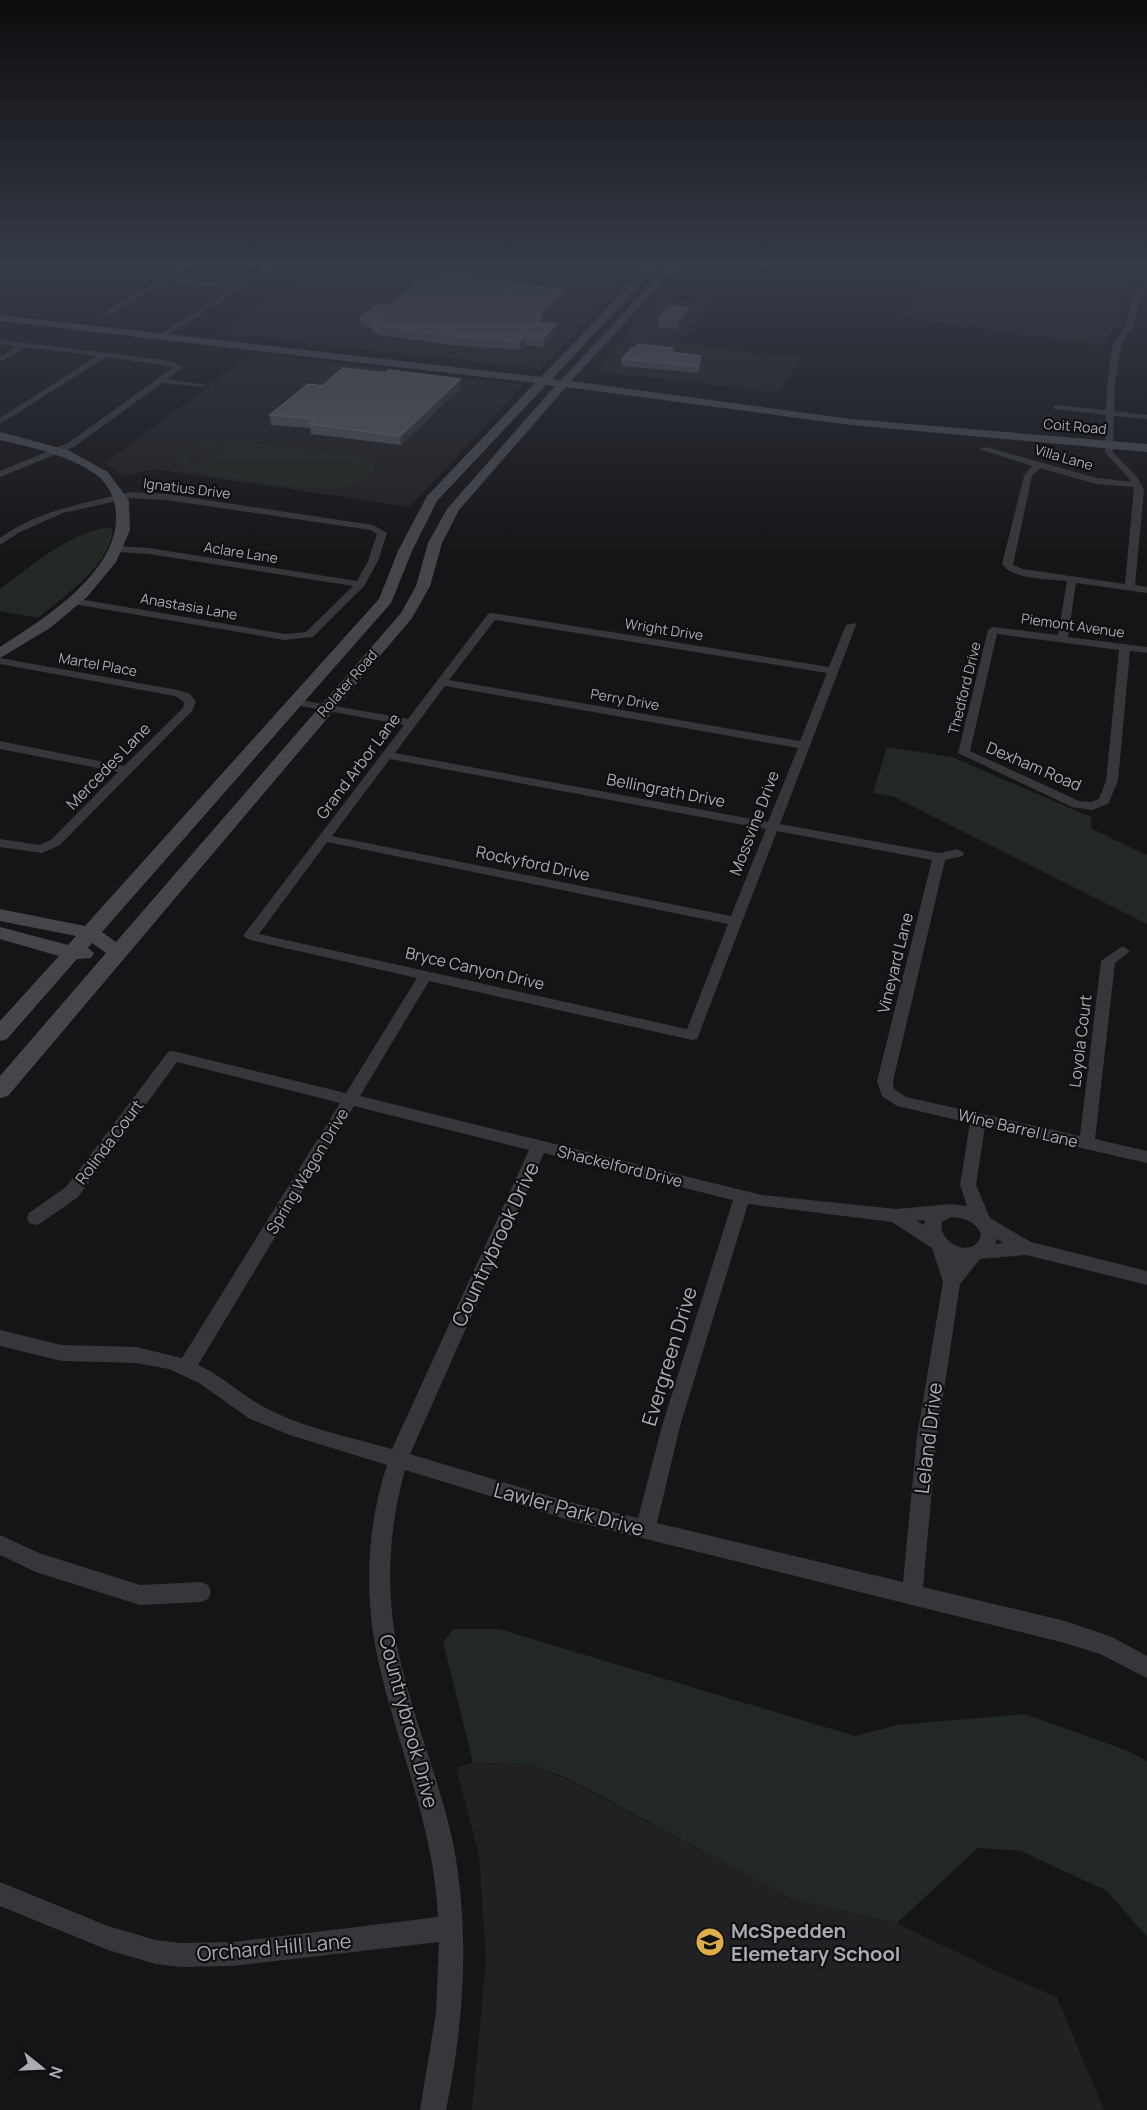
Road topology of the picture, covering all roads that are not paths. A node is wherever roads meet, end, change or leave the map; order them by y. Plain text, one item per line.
1 (89, 364) edge
2 (175, 364) edge
3 (437, 364) edge
4 (556, 364) edge
5 (581, 364) edge
6 (1114, 364) edge
7 (544, 377) junction
8 (567, 380) junction
9 (162, 381) junction
10 (202, 385) dead end
11 (1056, 407) dead end
12 (1110, 412) junction
13 (1147, 417) edge
14 (0, 422) edge
15 (0, 436) edge
16 (1147, 441) edge
17 (483, 443) junction
18 (1108, 444) junction
19 (508, 446) junction
20 (1147, 448) edge
21 (983, 449) dead end
22 (58, 450) junction
23 (1038, 464) junction
24 (0, 474) edge
25 (1138, 485) junction
26 (120, 497) junction
27 (428, 504) junction
28 (455, 507) junction
29 (0, 542) edge
30 (118, 549) junction
31 (1072, 579) junction
32 (360, 584) junction
33 (1130, 588) junction
34 (1147, 590) edge
35 (73, 601) junction
36 (492, 616) joint
37 (851, 626) dead end
38 (994, 630) joint
39 (1063, 637) junction
40 (1125, 647) junction
41 (1147, 650) edge
42 (0, 654) edge
43 (0, 661) edge
44 (832, 671) junction
45 (442, 682) junction
46 (190, 699) joint
47 (295, 702) junction
48 (327, 707) junction
49 (411, 723) junction
50 (0, 745) edge
51 (803, 745) junction
52 (964, 753) joint
53 (387, 755) junction
54 (125, 770) junction
55 (772, 827) junction
56 (324, 838) junction
57 (0, 843) edge
58 (958, 853) dead end
59 (939, 857) junction
60 (0, 915) edge
61 (736, 921) junction
62 (0, 933) edge
63 (90, 933) junction
64 (250, 936) joint
65 (1123, 951) dead end
66 (118, 952) junction
67 (72, 953) junction
68 (426, 975) junction
69 (0, 1034) edge
70 (692, 1035) joint
71 (173, 1056) joint
72 (0, 1090) edge
73 (890, 1095) joint
74 (351, 1100) junction
75 (978, 1119) junction
76 (1087, 1144) junction
77 (539, 1146) junction
78 (1147, 1157) edge
79 (968, 1185) junction
80 (742, 1197) junction
81 (944, 1212) junction
82 (896, 1216) junction
83 (34, 1218) dead end
84 (982, 1221) junction
85 (939, 1243) junction
86 (1026, 1248) junction
87 (976, 1253) junction
88 (1147, 1278) edge
89 (952, 1282) junction
90 (0, 1338) edge
91 (187, 1367) junction
92 (398, 1460) junction
93 (645, 1530) junction
94 (0, 1545) edge
95 (201, 1592) dead end
96 (912, 1595) junction
97 (1147, 1667) edge
98 (0, 1894) edge
99 (450, 1928) junction
100 (433, 2110) edge

1 - 14 street
2 - 9 street
3 - 7 main road, Coit Road
4 - 7 main road, Rolater Road
5 - 8 main road, Rolater Road
6 - 12 street
7 - 8 main road, Coit Road
7 - 17 main road, Rolater Road
8 - 18 main road, Coit Road
8 - 19 main road, Rolater Road
9 - 10 street
9 - 22 street
11 - 12 street
12 - 13 street
12 - 18 street
15 - 22 main road
16 - 18 main road, Coit Road
17 - 19 main road
17 - 27 main road, Rolater Road
18 - 20 main road, Coit Road
18 - 25 street
19 - 28 main road, Rolater Road
21 - 23 street, Villa Lane
22 - 24 street
22 - 26 main road
23 - 25 street, Villa Lane
23 - 31 street
25 - 33 street
26 - 29 street, Ignatius Drive
26 - 30 main road
26 - 32 street, Ignatius Drive
27 - 28 main road
27 - 47 main road, Rolater Road
28 - 48 main road, Rolater Road
30 - 32 street, Aclare Lane
30 - 35 main road
31 - 33 street
31 - 39 street
32 - 35 street, Anastasia Lane
33 - 34 street
35 - 42 main road
36 - 44 street, Wright Drive
36 - 45 street, Grand Arbor Lane
37 - 44 street, Mossvine Drive
38 - 39 street, Piemont Avenue
38 - 52 street, Thedford Drive
39 - 40 street, Piemont Avenue
40 - 41 street, Piemont Avenue
40 - 52 street, Dexham Road
43 - 46 street, Martel Place
44 - 51 street, Mossvine Drive
45 - 49 street, Grand Arbor Lane
45 - 51 street, Perry Drive
46 - 54 street, Mercedes Lane
47 - 48 street
47 - 63 main road, Rolater Road
48 - 49 street
48 - 66 main road, Rolater Road
49 - 53 street, Grand Arbor Lane
50 - 54 street
51 - 55 street, Mossvine Drive
53 - 55 street, Bellingrath Drive
53 - 56 street, Grand Arbor Lane
54 - 57 street, Mercedes Lane
55 - 59 street, Bellingrath Drive
55 - 61 street, Mossvine Drive
56 - 61 street, Rockyford Drive
56 - 64 street, Grand Arbor Lane
58 - 59 street
59 - 73 street, Vineyard Lane
60 - 63 main road
61 - 70 street, Mossvine Drive
62 - 67 main road
63 - 66 main road
63 - 67 main road, Rolater Road
64 - 68 street, Bryce Canyon Drive
65 - 76 street, Loyola Court
66 - 67 main road
66 - 72 main road, Rolater Road
67 - 69 main road, Rolater Road
68 - 70 street, Bryce Canyon Drive
68 - 74 street, Spring Wagon Drive
71 - 74 street, Shackelford Drive
71 - 83 street, Rolinda Court
73 - 75 street, Wine Barrel Lane
74 - 77 street, Shackelford Drive
74 - 91 street, Spring Wagon Drive
75 - 76 street, Wine Barrel Lane
75 - 79 street
76 - 78 street, Wine Barrel Lane
77 - 80 street, Shackelford Drive
77 - 92 street, Countrybrook Drive
79 - 81 street
79 - 84 street
80 - 82 street, Shackelford Drive
80 - 93 street, Evergreen Drive
81 - 82 street, Shackelford Drive
81 - 84 street
81 - 85 street
82 - 85 street, Shackelford Drive
84 - 86 street
84 - 87 street
85 - 87 street
85 - 89 street, Leland Drive
86 - 87 street
86 - 88 street
87 - 89 street, Leland Drive
89 - 96 street, Leland Drive
90 - 91 street, Lawler Park Drive
91 - 92 street, Lawler Park Drive
92 - 93 street, Lawler Park Drive
92 - 99 street, Countrybrook Drive
93 - 96 street, Lawler Park Drive
94 - 95 street
96 - 97 street, Lawler Park Drive
98 - 99 street, Orchard Hill Lane
99 - 100 street, Countrybrook Drive

